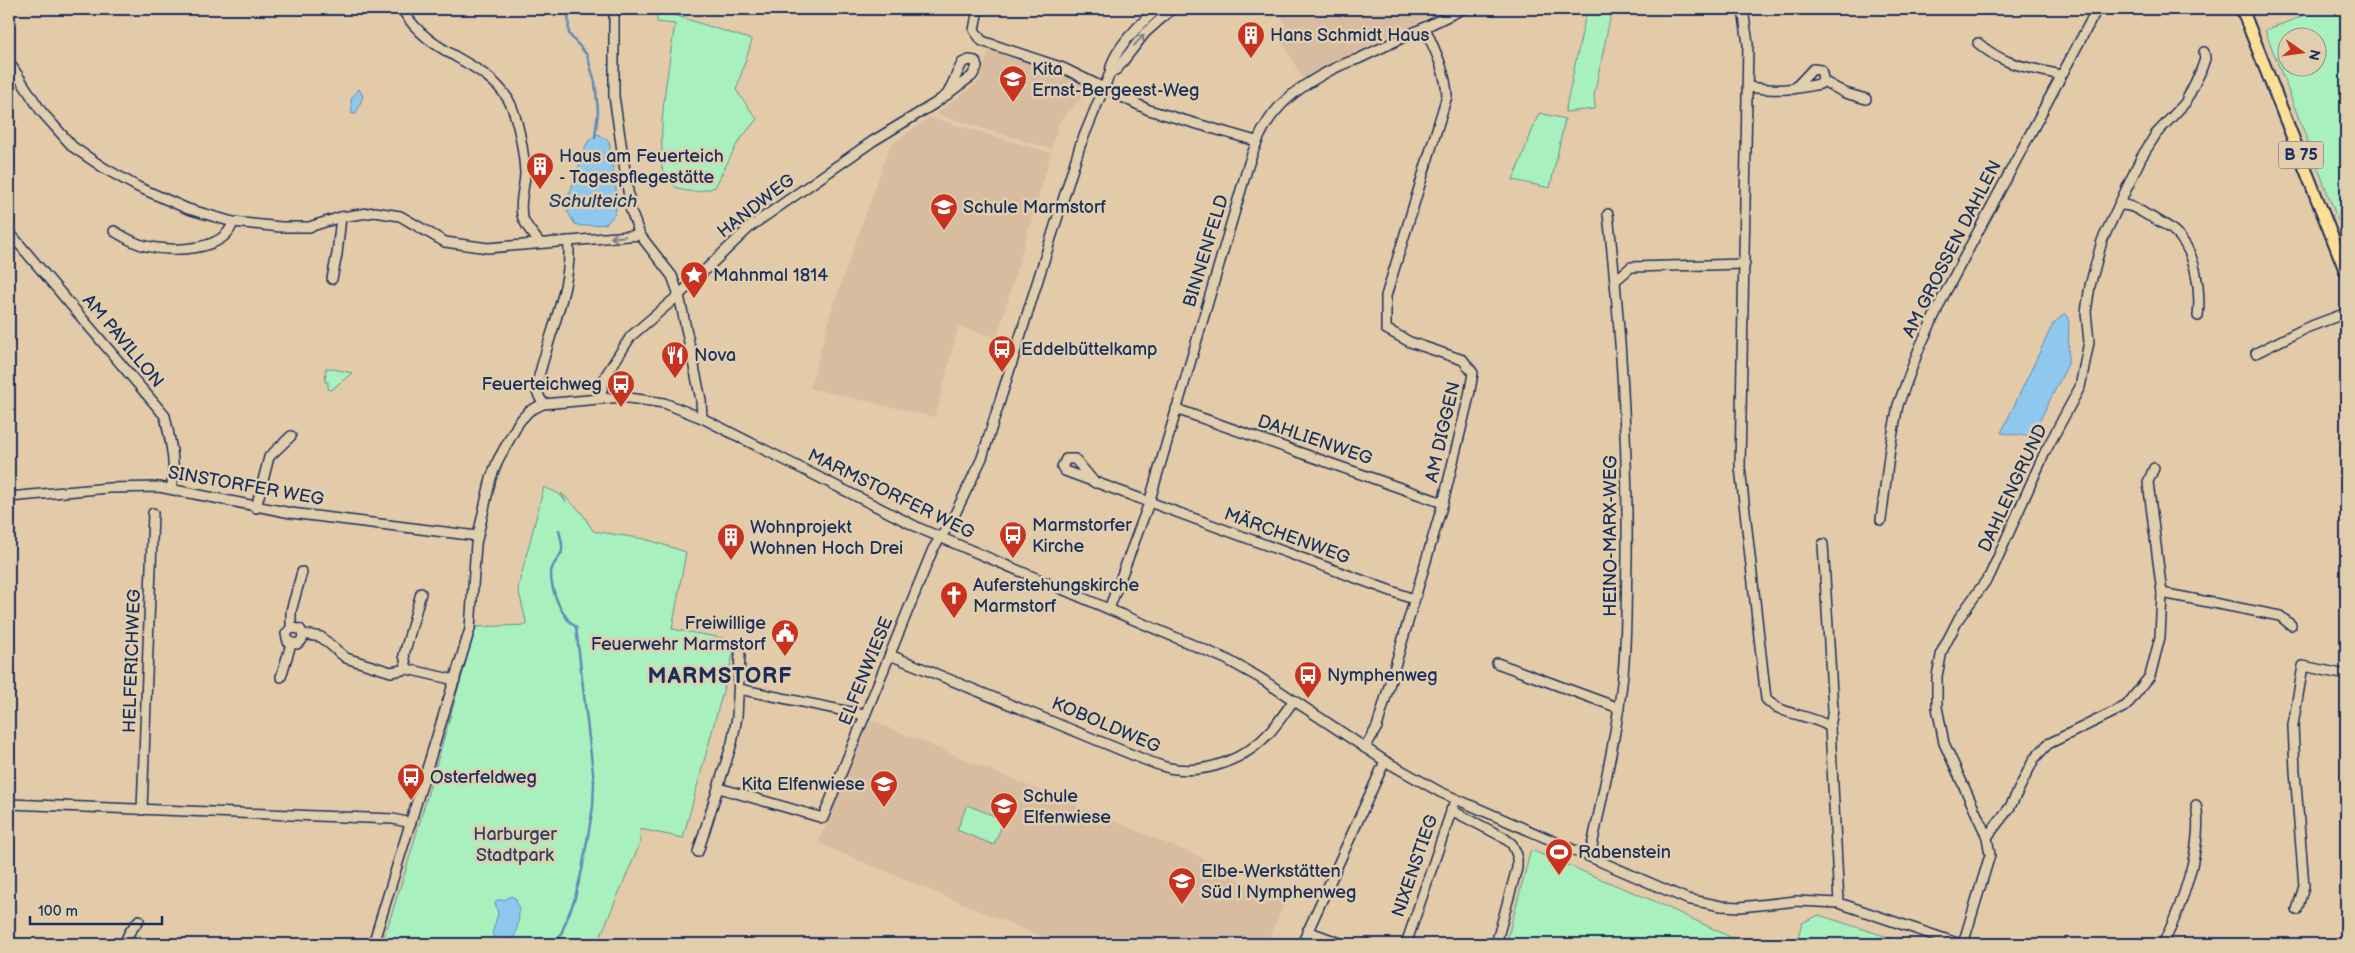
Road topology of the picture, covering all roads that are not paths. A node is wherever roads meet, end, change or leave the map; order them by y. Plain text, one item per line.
1 (402, 9) edge
2 (614, 9) edge
3 (978, 9) edge
4 (1157, 9) edge
5 (1172, 9) edge
6 (1464, 9) edge
7 (1743, 9) edge
8 (2097, 9) edge
9 (2242, 9) edge
10 (1425, 28) junction
11 (1978, 43) dead end
12 (2204, 52) dead end
13 (9, 62) edge
14 (1110, 73) junction
15 (2060, 75) junction
16 (1823, 81) junction
17 (1103, 87) junction
18 (1748, 87) junction
19 (1794, 89) junction
20 (947, 94) dead end
21 (1866, 99) dead end
22 (1256, 141) junction
23 (2119, 205) junction
24 (1608, 214) dead end
25 (341, 217) junction
26 (233, 222) junction
27 (114, 231) dead end
28 (9, 232) edge
29 (640, 235) junction
30 (568, 241) junction
31 (540, 244) junction
32 (1745, 264) junction
33 (2346, 272) edge
34 (332, 279) dead end
35 (1616, 280) junction
36 (679, 295) junction
37 (2346, 313) edge
38 (2198, 316) dead end
39 (2256, 353) dead end
40 (600, 398) junction
41 (543, 404) junction
42 (1176, 409) junction
43 (702, 418) junction
44 (291, 436) dead end
45 (2154, 468) dead end
46 (1095, 483) dead end
47 (171, 489) junction
48 (9, 497) edge
49 (1443, 503) junction
50 (1149, 504) junction
51 (256, 508) junction
52 (153, 513) dead end
53 (1881, 520) dead end
54 (477, 536) junction
55 (942, 538) junction
56 (1823, 544) dead end
57 (302, 572) dead end
58 (421, 593) dead end
59 (2162, 593) junction
60 (1413, 599) junction
61 (1109, 609) junction
62 (2291, 625) dead end
63 (291, 628) junction
64 (303, 634) junction
65 (291, 644) junction
66 (740, 654) dead end
67 (890, 655) junction
68 (1497, 663) dead end
69 (407, 669) junction
70 (2346, 675) edge
71 (280, 678) dead end
72 (454, 680) junction
73 (740, 689) junction
74 (1293, 701) junction
75 (1619, 708) junction
76 (866, 715) junction
77 (1830, 727) junction
78 (1365, 748) junction
79 (1385, 761) junction
80 (719, 788) junction
81 (1456, 798) junction
82 (9, 804) edge
83 (2196, 805) dead end
84 (142, 810) junction
85 (1452, 810) junction
86 (411, 823) junction
87 (1987, 838) junction
88 (698, 852) dead end
89 (1590, 856) junction
90 (1839, 903) junction
91 (2298, 910) dead end
92 (139, 920) dead end
93 (1307, 932) junction
94 (124, 944) edge
95 (373, 944) edge
96 (1302, 944) edge
97 (1343, 944) edge
98 (1406, 944) edge
99 (1496, 944) edge
100 (1962, 944) edge
101 (2163, 944) edge

1 - 31 street
2 - 29 street
3 - 17 street
4 - 14 street, ELFENWIESE
14 -> 5 street
6 - 10 street, BINNENFELD
7 - 18 street
8 - 15 street, AM GROSSEN DAHLEN
9 - 33 main road, B 75
10 - 22 street, BINNENFELD
10 - 49 street, AM DIGGEN
11 - 15 street
12 - 23 street, DAHLENGRUND
13 - 26 street
14 - 17 street, ELFENWIESE
15 - 53 street, AM GROSSEN DAHLEN
16 - 19 street
16 - 19 street
16 - 21 street
17 - 22 street
17 - 55 street, ELFENWIESE
18 - 19 street
18 - 32 street
20 - 36 street, HANDWEG
22 - 42 street, BINNENFELD
23 - 38 street
23 - 87 street, DAHLENGRUND
24 - 35 street, HEINO-MARX-WEG
25 - 26 street
25 - 31 street
25 - 34 street
26 - 27 street
28 - 47 street, AM PAVILLON
29 -> 30 street
29 - 36 street
30 - 31 street
30 - 41 street
32 - 35 street
32 - 77 street
35 - 75 street, HEINO-MARX-WEG
36 - 40 street, HANDWEG
36 - 43 street
37 - 39 street
40 - 41 street, MARMSTORFER WEG
40 - 43 street, MARMSTORFER WEG
41 - 54 street
42 - 49 street, DAHLIENWEG
42 - 50 street, BINNENFELD
43 - 55 street, MARMSTORFER WEG
44 - 51 street
45 - 59 street
46 - 50 street
47 - 48 street, SINSTORFER WEG
47 - 51 street, SINSTORFER WEG
49 - 60 street, AM DIGGEN
50 - 60 street, MÄRCHENWEG
50 - 61 street, BINNENFELD
51 - 54 street, SINSTORFER WEG
52 - 84 street, HELFERICHWEG
54 - 72 street
55 - 61 street, MARMSTORFER WEG
55 - 67 street, ELFENWIESE
56 - 77 street
57 - 63 street
58 - 69 street
59 - 62 street
59 - 87 street
60 - 78 street, AM DIGGEN
61 - 74 street, MARMSTORFER WEG
63 - 64 street
63 - 65 street
64 - 65 street
64 - 69 street
65 - 71 street
66 - 73 street
67 - 74 street, KOBOLDWEG
67 - 76 street, ELFENWIESE
68 - 75 street
69 - 72 street
70 - 91 street
72 - 86 street
73 - 76 street
73 - 80 street
74 - 78 street, MARMSTORFER WEG
75 - 89 street, HEINO-MARX-WEG
76 - 80 street, ELFENWIESE
77 - 90 street
78 - 79 street, MARMSTORFER WEG
79 - 81 street, MARMSTORFER WEG
79 - 93 street
80 - 88 street
81 - 85 street, NIXENSTIEG
81 - 89 street, MARMSTORFER WEG
82 - 84 street
83 - 101 street
84 - 86 street
85 - 98 street, NIXENSTIEG
85 - 99 street
86 - 95 street
87 - 100 street, DAHLENGRUND
89 - 90 street, MARMSTORFER WEG
90 - 100 street, MARMSTORFER WEG
92 - 94 street
93 - 96 street
93 - 97 street

